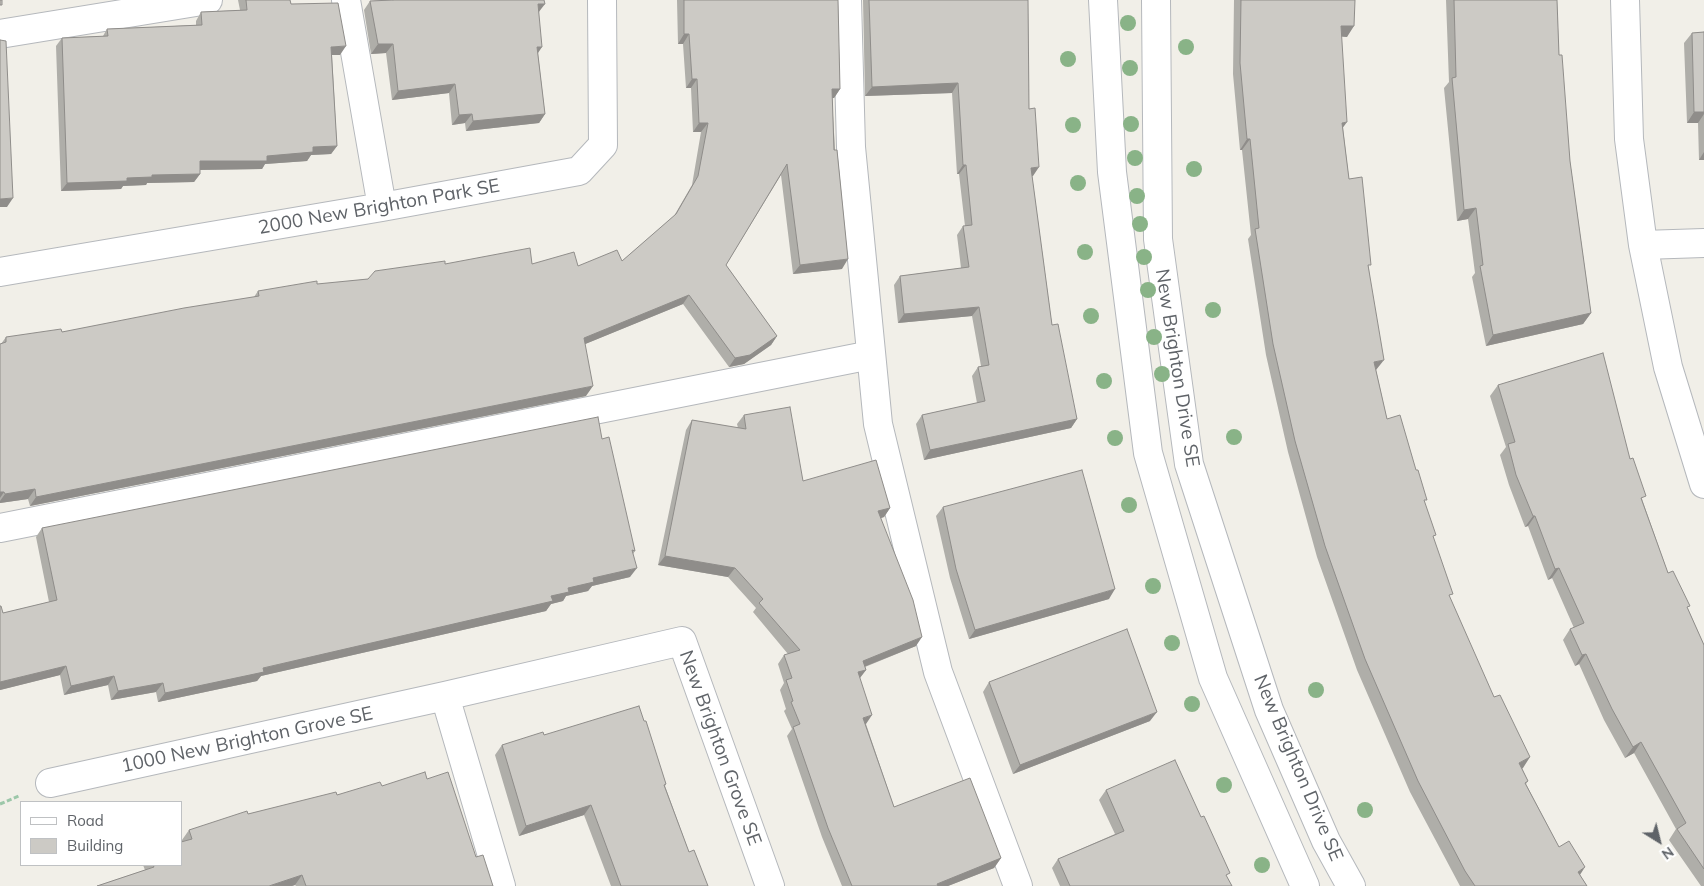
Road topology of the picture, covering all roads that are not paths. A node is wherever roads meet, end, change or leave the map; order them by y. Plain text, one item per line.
1 (208, 0) edge
2 (346, 0) edge
3 (602, 0) edge
4 (847, 0) edge
5 (1103, 0) edge
6 (1156, 0) edge
7 (1625, 0) edge
8 (0, 34) edge
9 (382, 208) junction
10 (1704, 243) edge
11 (1643, 245) junction
12 (0, 272) edge
13 (871, 355) junction
14 (1704, 484) edge
15 (0, 528) edge
16 (445, 696) junction
17 (50, 783) dead end
18 (501, 886) edge
19 (770, 886) edge
20 (1018, 886) edge
21 (1305, 886) edge
22 (1351, 886) edge

1 - 8 street
2 - 9 street
3 - 9 street, 2000 New Brighton Park SE
4 - 13 street
5 - 21 street, New Brighton Drive SE
6 - 22 street, New Brighton Drive SE
7 - 11 street
9 - 12 street, 2000 New Brighton Park SE
10 - 11 street
11 - 14 street
13 - 15 street
13 - 20 street
16 - 17 street, 1000 New Brighton Grove SE
16 - 18 street
16 - 19 street, New Brighton Grove SE

